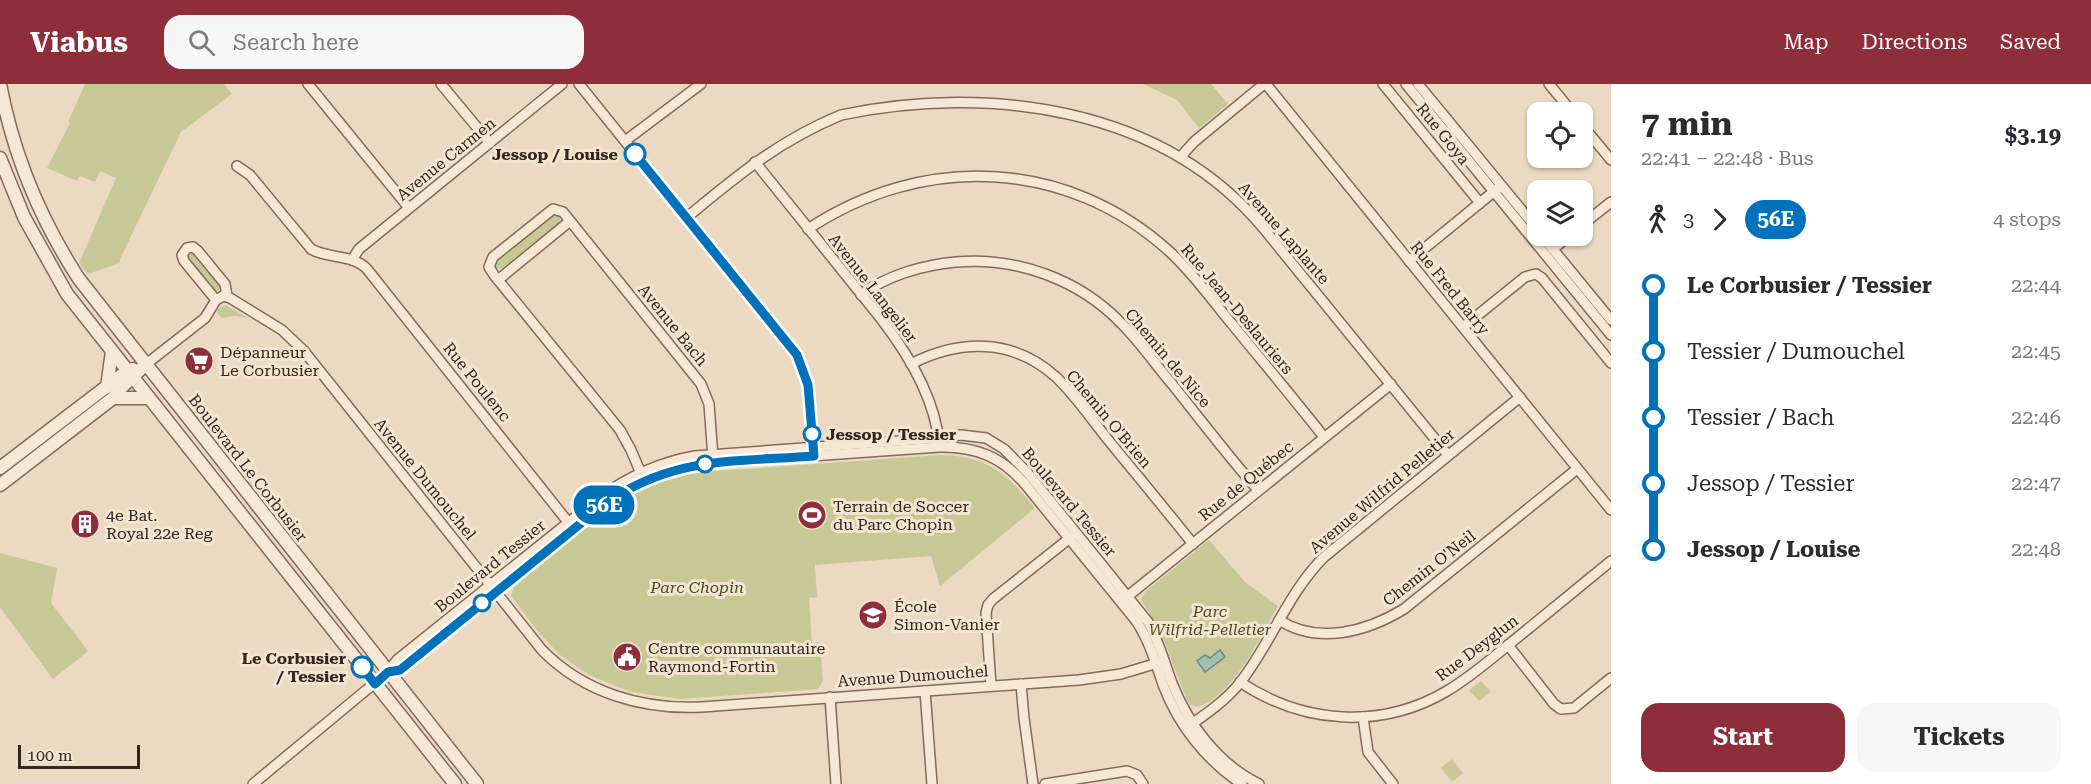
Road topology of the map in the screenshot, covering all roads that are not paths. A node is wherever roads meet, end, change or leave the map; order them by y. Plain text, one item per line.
1 (0, 84) edge
2 (308, 84) edge
3 (441, 84) edge
4 (562, 84) edge
5 (579, 84) edge
6 (701, 84) edge
7 (1265, 84) edge
8 (1383, 84) edge
9 (1406, 84) edge
10 (1418, 84) edge
11 (1549, 84) edge
12 (914, 95) dead end
13 (1564, 102) edge
14 (1110, 116) dead end
15 (1593, 138) edge
16 (625, 141) junction
17 (490, 143) junction
18 (1183, 154) junction
19 (19, 157) junction
20 (1611, 160) edge
21 (755, 162) junction
22 (1, 166) edge
23 (237, 166) dead end
24 (1498, 189) junction
25 (1611, 202) edge
26 (1480, 203) junction
27 (409, 208) junction
28 (1593, 216) edge
29 (686, 218) junction
30 (1527, 219) edge
31 (570, 221) junction
32 (808, 229) junction
33 (1550, 246) edge
34 (1557, 246) edge
35 (1553, 249) junction
36 (352, 260) junction
37 (1409, 261) junction
38 (498, 280) junction
39 (861, 295) junction
40 (227, 296) junction
41 (216, 300) junction
42 (1611, 320) edge
43 (1463, 327) junction
44 (1611, 335) edge
45 (111, 351) junction
46 (1611, 363) edge
47 (911, 364) junction
48 (145, 365) junction
49 (130, 374) junction
50 (1391, 384) junction
51 (107, 387) junction
52 (1520, 397) junction
53 (113, 398) junction
54 (149, 398) junction
55 (1324, 437) junction
56 (939, 443) junction
57 (813, 452) junction
58 (1448, 455) junction
59 (713, 459) junction
60 (0, 468) edge
61 (1577, 469) junction
62 (643, 476) junction
63 (0, 485) edge
64 (1258, 490) junction
65 (1610, 505) edge
66 (571, 525) junction
67 (1070, 538) junction
68 (1193, 544) junction
69 (1611, 561) edge
70 (493, 588) junction
71 (1125, 599) junction
72 (1279, 620) junction
73 (1508, 645) junction
74 (1160, 662) junction
75 (388, 672) junction
76 (1611, 678) edge
77 (1240, 682) junction
78 (375, 684) junction
79 (1021, 684) junction
80 (991, 686) junction
81 (925, 691) junction
82 (830, 698) junction
83 (1363, 717) junction
84 (1189, 725) junction
85 (254, 784) edge
86 (455, 784) edge
87 (477, 784) edge
88 (836, 784) edge
89 (932, 784) edge
90 (1033, 784) edge
91 (1045, 784) edge
92 (1143, 784) edge
93 (1242, 784) edge
94 (1259, 784) edge
95 (1393, 784) edge

1 - 19 street, Boulevard Le Corbusier
2 - 27 street
3 - 17 street
4 - 17 street, Avenue Carmen
5 - 16 street
6 - 16 street
7 - 18 street
7 - 37 street, Rue Fred Barry
8 - 26 street, Rue Goya
9 - 24 street
10 - 24 street
11 - 13 street
12 - 21 street
14 - 18 street, Avenue Laplante
15 - 20 street
16 - 29 street
17 - 27 street, Avenue Carmen
18 - 50 street, Avenue Laplante
19 - 22 street, Boulevard Le Corbusier
19 - 48 street, Boulevard Le Corbusier
21 - 29 street
21 - 32 street, Avenue Langelier
22 - 45 street, Boulevard Le Corbusier
23 - 36 street
24 - 26 street
24 - 30 street
24 - 44 street
25 - 28 street
26 - 37 street
27 - 36 street, Avenue Carmen
29 - 57 street
31 - 38 street
31 - 38 street
31 - 59 street, Avenue Bach
32 - 39 street, Avenue Langelier
32 - 55 street, Rue Jean-Deslauriers
33 - 35 street
34 - 35 street
35 - 42 street
36 - 66 street, Rue Poulenc
37 - 43 street, Rue Fred Barry
38 - 62 street
39 - 47 street, Avenue Langelier
39 - 64 street, Chemin de Nice
40 - 41 street
40 - 41 street
40 - 70 street, Avenue Dumouchel
41 - 48 street
43 - 46 street
43 - 52 street, Rue Fred Barry
45 - 49 street, Boulevard Le Corbusier
45 - 51 street
47 - 56 street, Avenue Langelier
47 - 68 street, Chemin O'Brien
48 - 49 street
48 - 75 street, Boulevard Le Corbusier
49 - 51 street
49 - 53 street
49 - 54 street, Boulevard Le Corbusier
50 - 55 street, Rue de Québec
50 - 58 street, Avenue Laplante
51 - 60 street
52 - 58 street, Avenue Wilfrid Pelletier
52 - 61 street, Rue Fred Barry
53 - 54 street
53 - 63 street
54 - 78 street, Boulevard Le Corbusier
55 - 64 street, Rue de Québec
56 - 57 street, Boulevard Tessier
56 - 67 street, Boulevard Tessier
56 - 71 street, Boulevard Tessier
57 - 59 street, Boulevard Tessier
58 - 72 street, Avenue Wilfrid Pelletier
59 - 62 street, Boulevard Tessier
61 - 65 street, Rue Fred Barry
61 - 72 street, Chemin O'Neil
62 - 66 street, Boulevard Tessier
64 - 68 street, Rue de Québec
66 - 70 street, Boulevard Tessier
67 - 71 street, Boulevard Tessier
67 - 80 street
68 - 71 street, Rue de Québec
69 - 73 street, Rue Deyglun
70 - 75 street, Boulevard Tessier
70 - 82 street, Avenue Dumouchel
71 - 74 street, Boulevard Tessier
72 - 77 street, Avenue Wilfrid Pelletier
73 - 76 street
73 - 83 street, Rue Deyglun
74 - 79 street, Avenue Dumouchel
74 - 84 street, Boulevard Tessier
75 - 78 street, Boulevard Tessier
75 - 87 street, Boulevard Le Corbusier
77 - 83 street, Rue Deyglun
77 - 84 street, Avenue Wilfrid Pelletier
78 - 85 street, Boulevard Tessier
78 - 86 street, Boulevard Le Corbusier
79 - 80 street, Avenue Dumouchel
79 - 90 street
80 - 81 street, Avenue Dumouchel
81 - 82 street, Avenue Dumouchel
81 - 89 street
82 - 88 street
83 - 95 street
84 - 93 street, Boulevard Tessier
84 - 94 street, Boulevard Tessier
91 - 92 street

